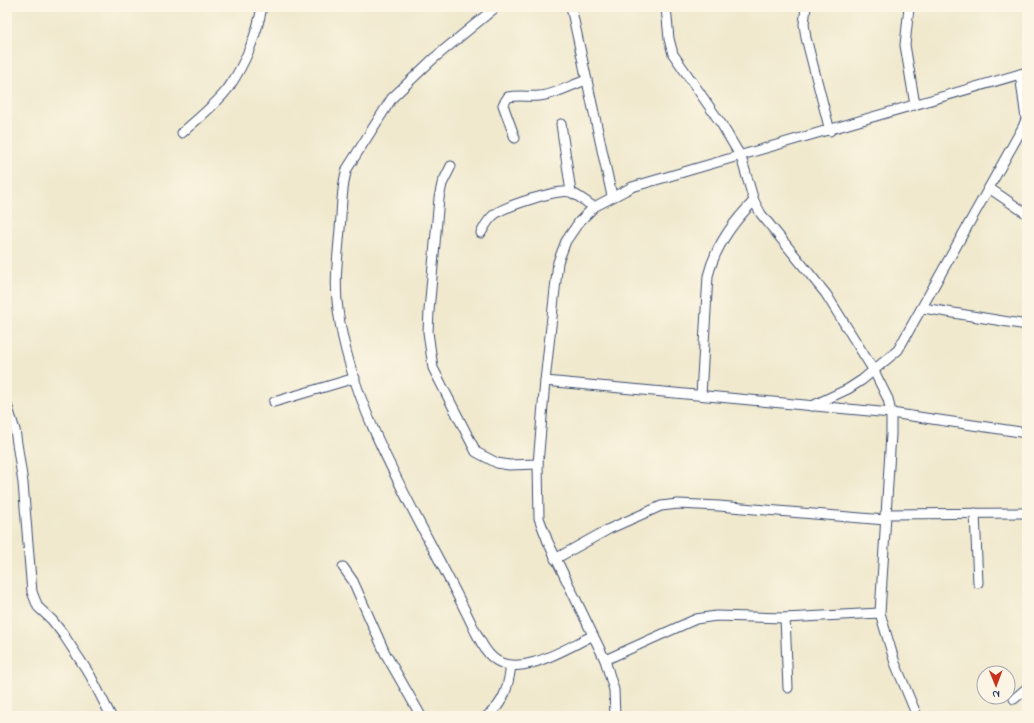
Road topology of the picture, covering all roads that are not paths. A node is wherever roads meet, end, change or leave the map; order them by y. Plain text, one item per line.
1 (262, 7) edge
2 (496, 7) edge
3 (571, 7) edge
4 (666, 7) edge
5 (806, 7) edge
6 (909, 7) edge
7 (1024, 73) edge
8 (587, 80) junction
9 (915, 105) junction
10 (561, 124) dead end
11 (830, 131) junction
12 (182, 133) dead end
13 (515, 138) dead end
14 (741, 157) junction
15 (451, 166) dead end
16 (989, 188) junction
17 (570, 192) junction
18 (612, 196) junction
19 (754, 201) junction
20 (594, 207) junction
21 (1027, 214) edge
22 (481, 234) dead end
23 (923, 308) junction
24 (1027, 325) edge
25 (874, 371) junction
26 (355, 378) junction
27 (545, 381) junction
28 (701, 395) junction
29 (274, 402) dead end
30 (7, 405) edge
31 (811, 406) junction
32 (891, 413) junction
33 (1027, 433) edge
34 (538, 464) junction
35 (975, 513) junction
36 (1027, 513) edge
37 (885, 517) junction
38 (555, 559) junction
39 (343, 567) dead end
40 (978, 583) dead end
41 (880, 614) junction
42 (785, 618) junction
43 (592, 636) junction
44 (605, 660) junction
45 (512, 666) junction
46 (788, 688) dead end
47 (1027, 688) edge
48 (1016, 697) edge
49 (112, 716) edge
50 (420, 716) edge
51 (488, 716) edge
52 (615, 716) edge
53 (917, 716) edge

1 - 12 street
2 - 26 street
3 - 8 street
4 - 14 street
5 - 11 street
6 - 9 street
7 - 9 street
7 - 16 street
8 - 13 street
8 - 18 street
9 - 11 street
10 - 17 street
11 - 14 street
14 - 18 street
14 - 19 street
15 - 34 street
16 - 21 street
16 - 23 street
17 - 20 street
17 - 22 street
18 - 20 street
19 - 25 street
19 - 28 street
20 - 27 street
23 - 24 street
23 - 25 street
25 - 31 street
25 - 32 street
26 - 29 street
26 - 45 street
27 - 28 street
27 - 34 street
28 - 31 street
30 - 49 street
31 - 32 street
32 - 33 street
32 - 37 street
34 - 38 street
35 - 36 street
35 - 37 street
35 - 40 street
37 - 38 street
37 - 41 street
38 - 43 street
39 - 50 street
41 - 42 street
41 - 53 street
42 - 44 street
42 - 46 street
43 - 44 street
43 - 45 street
44 - 52 street
45 - 51 street
47 - 48 street

